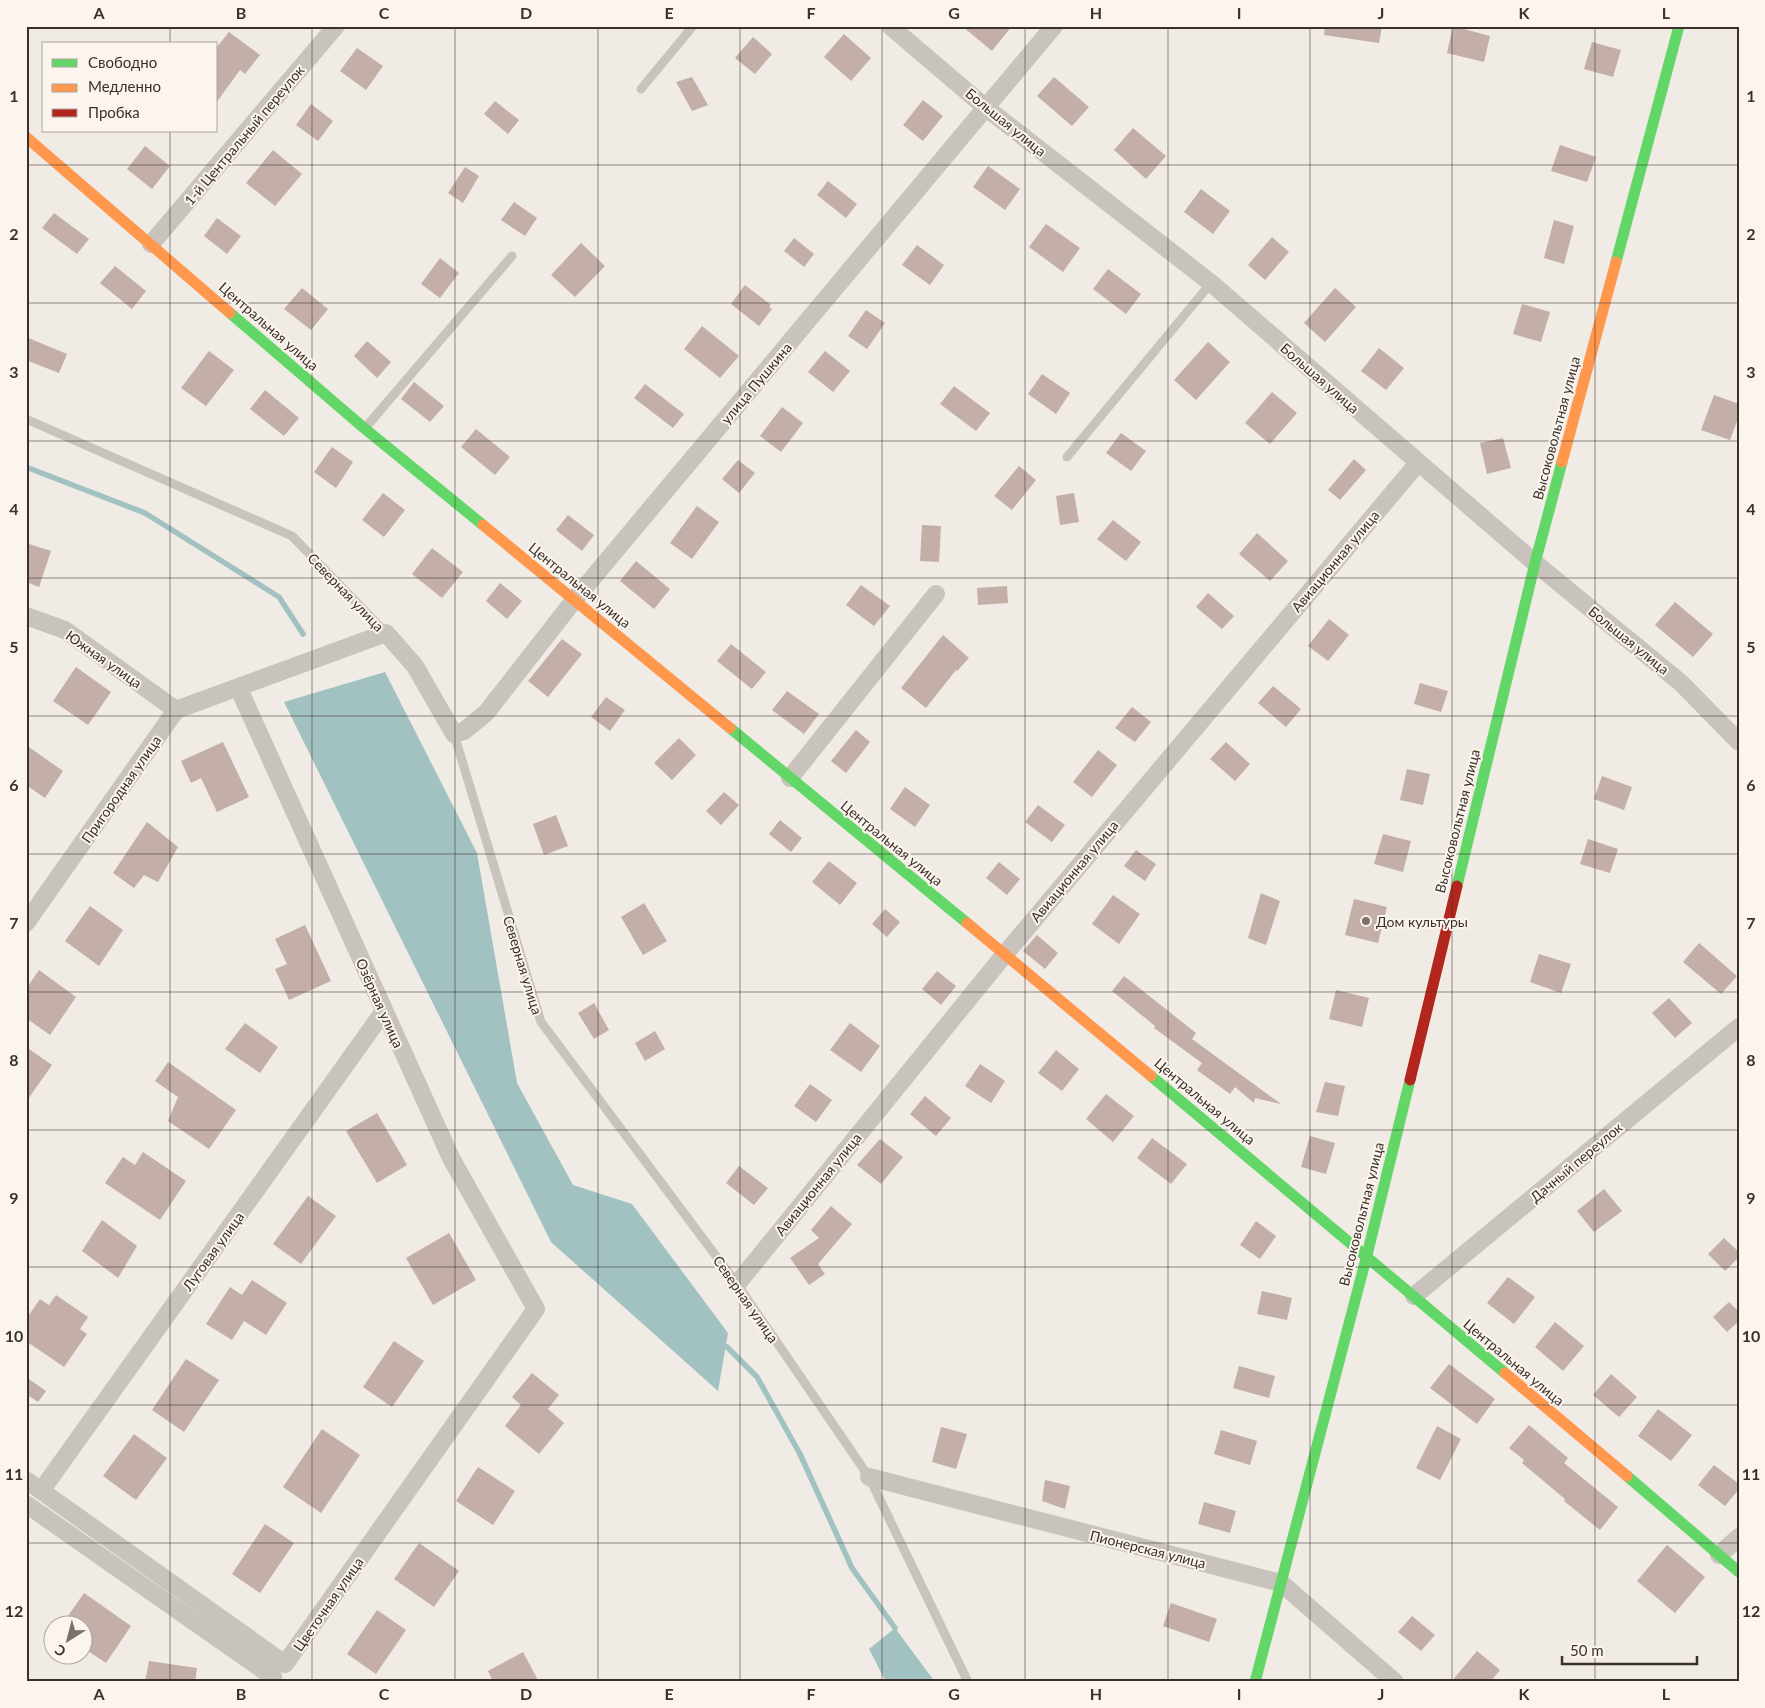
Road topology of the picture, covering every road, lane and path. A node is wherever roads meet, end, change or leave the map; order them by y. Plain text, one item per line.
1 (336, 26) edge
2 (693, 26) edge
3 (890, 26) edge
4 (1054, 26) edge
5 (1679, 26) edge
6 (641, 89) dead end
7 (985, 107) junction
8 (26, 138) edge
9 (151, 244) junction
10 (512, 256) dead end
11 (1211, 283) junction
12 (26, 418) edge
13 (364, 428) junction
14 (1066, 458) dead end
15 (1418, 463) junction
16 (1535, 563) junction
17 (936, 594) dead end
18 (574, 599) junction
19 (26, 616) edge
20 (386, 633) junction
21 (240, 688) junction
22 (176, 710) junction
23 (454, 734) junction
24 (1739, 742) edge
25 (790, 778) junction
26 (26, 923) edge
27 (1005, 954) junction
28 (384, 1011) junction
29 (1739, 1027) edge
30 (1367, 1255) junction
31 (736, 1284) junction
32 (1414, 1296) junction
33 (536, 1309) joint
34 (869, 1477) junction
35 (26, 1480) edge
36 (42, 1491) junction
37 (26, 1504) edge
38 (1739, 1537) edge
39 (1719, 1555) junction
40 (1739, 1572) edge
41 (1281, 1583) junction
42 (272, 1682) edge
43 (968, 1682) edge
44 (1255, 1682) edge
45 (1395, 1682) edge

1 - 9 street, 1-й Центральный переулок
2 - 6 lane
3 - 7 street, Большая улица
4 - 7 street, улица Пушкина
5 - 16 street, Высоковольтная улица
7 - 11 street, Большая улица
7 - 18 street, улица Пушкина
8 - 9 street, Центральная улица
9 - 13 street, Центральная улица
10 - 13 lane
11 - 14 lane
11 - 15 street, Большая улица
12 - 20 lane, Северная улица
13 - 18 street, Центральная улица
15 - 16 street, Большая улица
15 - 27 street, Авиационная улица
16 - 24 street, Большая улица
16 - 30 street, Высоковольтная улица
17 - 25 street
18 - 23 street, улица Пушкина
18 - 25 street, Центральная улица
19 - 22 street, Южная улица
20 - 21 street
20 - 23 street, Северная улица
21 - 22 street
21 - 28 street, Озёрная улица
22 - 26 street, Пригородная улица
23 - 31 lane, Северная улица
25 - 27 street, Центральная улица
27 - 30 street, Центральная улица
27 - 31 street, Авиационная улица
28 - 33 street, Озёрная улица
28 - 36 street, Луговая улица
29 - 32 street, Дачный переулок
30 - 32 street, Центральная улица
30 - 41 street, Высоковольтная улица
31 - 34 lane, Северная улица
32 - 39 street, Центральная улица
33 - 36 street, Цветочная улица
34 - 41 street, Пионерская улица
34 - 43 lane, Северная улица
35 - 36 street, Цветочная улица
37 - 42 street
38 - 39 street
39 - 40 street, Центральная улица
41 - 44 street, Высоковольтная улица
41 - 45 street, Пионерская улица

